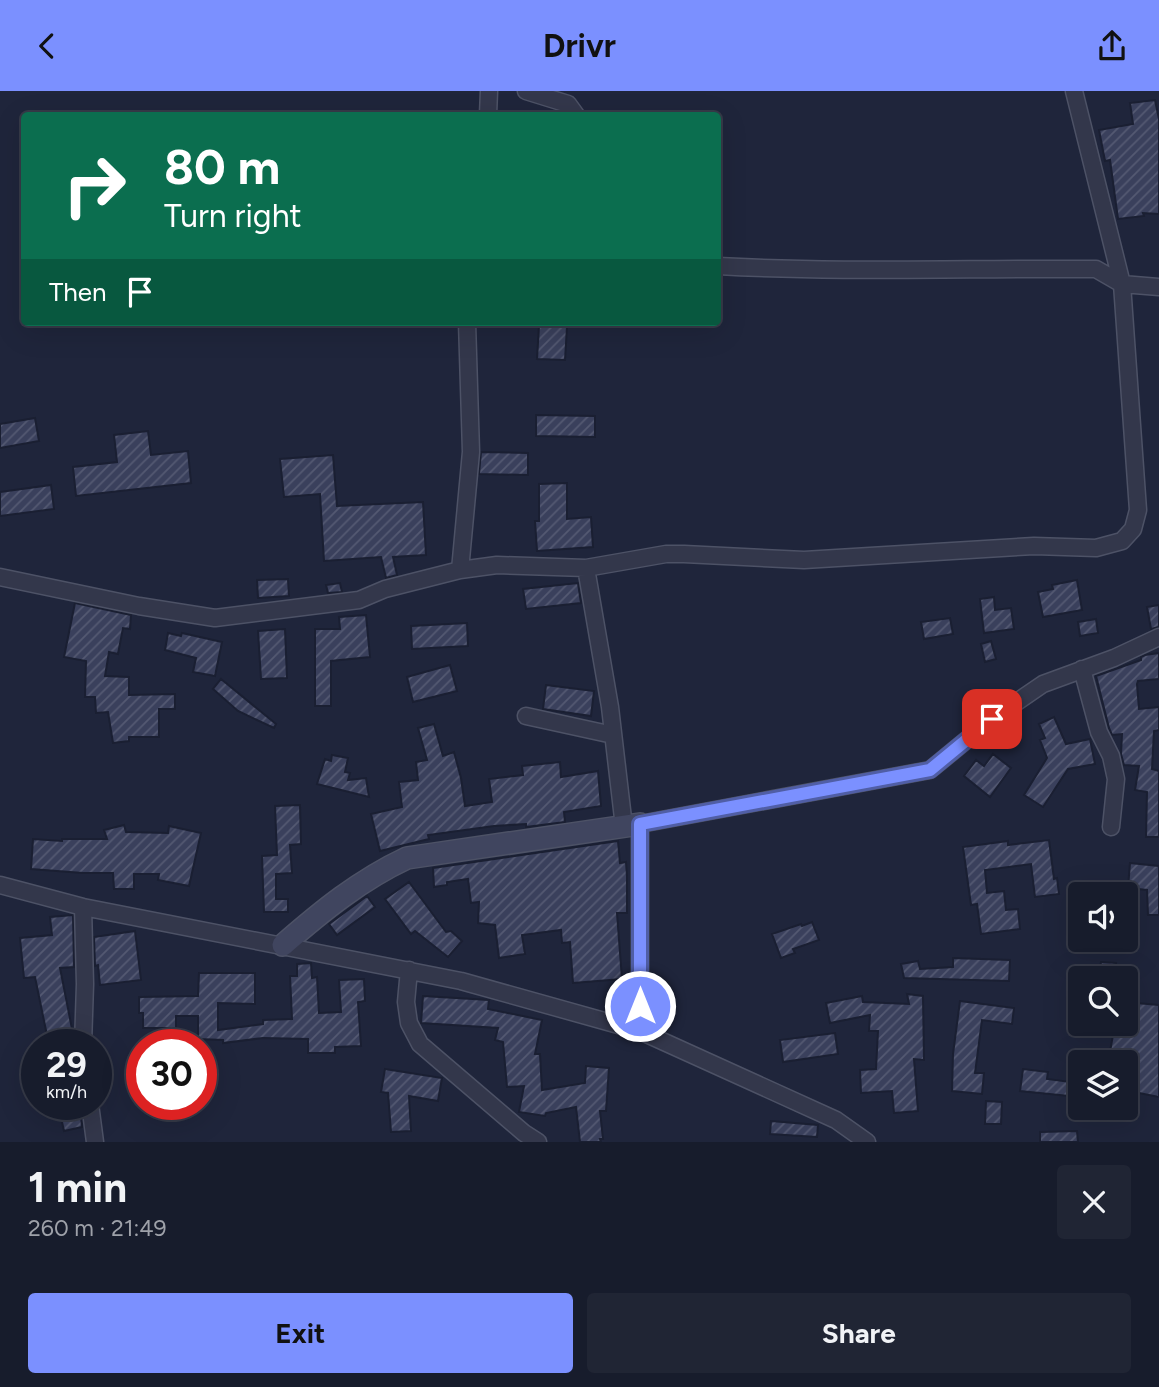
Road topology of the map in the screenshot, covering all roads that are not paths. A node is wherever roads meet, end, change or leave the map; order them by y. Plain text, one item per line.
1 (489, 91) edge
2 (526, 91) edge
3 (1074, 91) edge
4 (488, 112) edge
5 (574, 112) edge
6 (1117, 254) junction
7 (721, 266) edge
8 (1096, 269) junction
9 (1122, 284) junction
10 (1159, 287) edge
11 (467, 326) edge
12 (586, 568) junction
13 (460, 569) junction
14 (0, 577) edge
15 (1159, 637) edge
16 (1082, 669) junction
17 (526, 716) dead end
18 (614, 735) junction
19 (632, 825) junction
20 (1111, 827) dead end
21 (0, 885) edge
22 (83, 908) junction
23 (283, 945) junction
24 (408, 969) junction
25 (84, 1029) edge
26 (640, 1031) junction
27 (92, 1120) edge
28 (95, 1142) edge
29 (538, 1142) edge
30 (867, 1142) edge

1 - 4 street
2 - 5 street
3 - 6 street
6 - 8 street
6 - 9 street
7 - 8 street
8 - 9 street
9 - 10 street
9 - 12 street
11 - 13 street
12 - 13 street
12 - 18 street
13 - 14 street
15 - 16 street
16 - 19 street
16 - 20 street
17 - 18 street
18 - 19 street
19 - 23 street
19 - 26 street
21 - 22 street
22 - 23 street
22 - 25 street
23 - 24 street
24 - 26 street
24 - 29 street
26 - 30 street
27 - 28 street

